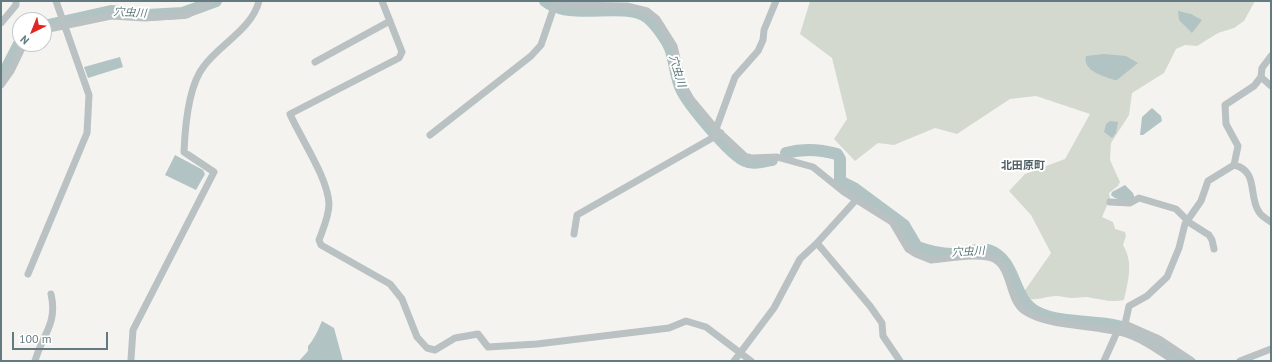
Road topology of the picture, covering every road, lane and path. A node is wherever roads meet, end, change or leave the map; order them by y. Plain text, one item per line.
1 (16, 1) edge
2 (56, 1) edge
3 (212, 1) edge
4 (259, 1) edge
5 (382, 1) edge
6 (556, 1) edge
7 (776, 1) edge
8 (390, 22) junction
9 (1, 23) edge
10 (64, 26) junction
11 (52, 28) edge
12 (20, 52) edge
13 (1271, 56) edge
14 (315, 62) dead end
15 (1261, 77) junction
16 (1, 85) edge
17 (1271, 86) edge
18 (719, 131) junction
19 (430, 135) dead end
20 (1234, 165) junction
21 (856, 200) junction
22 (1110, 202) dead end
23 (1187, 220) junction
24 (1271, 222) edge
25 (574, 234) dead end
26 (817, 243) junction
27 (1214, 249) dead end
28 (28, 274) dead end
29 (51, 294) dead end
30 (1124, 324) junction
31 (1120, 332) junction
32 (1271, 349) edge
33 (740, 352) junction
34 (131, 359) dead end
35 (35, 361) edge
36 (734, 361) edge
37 (751, 361) edge
38 (900, 361) edge
39 (1104, 361) edge
40 (1174, 361) edge
41 (1192, 361) edge
42 (1240, 361) edge

1 - 9 street
2 - 10 street
3 - 10 street
4 - 34 street
5 - 8 street
6 - 18 street
6 - 19 street
7 - 18 street
8 - 14 street
8 - 33 street
10 - 11 street
10 - 28 street
12 - 16 street
13 - 15 street
15 - 17 street
15 - 20 street
18 - 21 street
18 - 25 street
20 - 23 street
20 - 24 street
21 - 26 street
21 - 31 street
22 - 23 street
23 - 27 street
23 - 30 street
26 - 33 street
26 - 38 street
29 - 35 street
30 - 31 street
30 - 41 street
31 - 39 street
31 - 40 street
32 - 42 street
33 - 36 street
33 - 37 street

